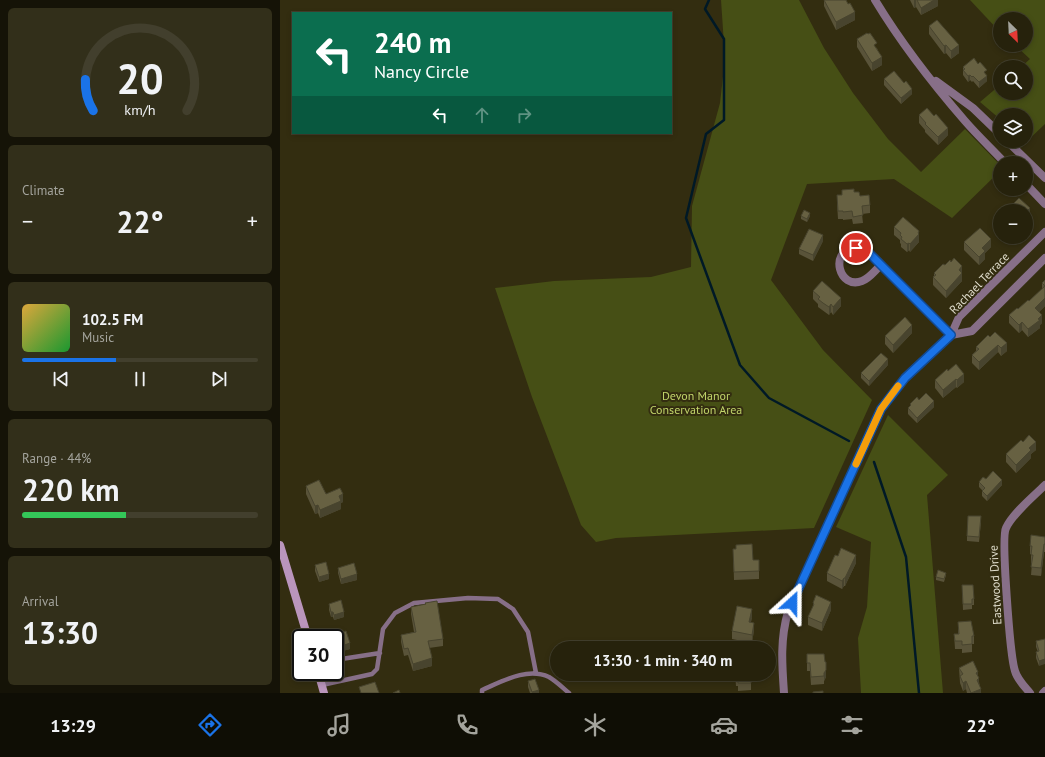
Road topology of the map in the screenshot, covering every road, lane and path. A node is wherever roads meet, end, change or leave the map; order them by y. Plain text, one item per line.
1 (875, 0) edge
2 (926, 73) junction
3 (993, 127) edge
4 (1014, 148) edge
5 (999, 156) edge
6 (1045, 178) edge
7 (1033, 191) edge
8 (1045, 204) edge
9 (1045, 232) edge
10 (1045, 258) edge
11 (881, 265) junction
12 (951, 335) junction
13 (1045, 485) edge
14 (280, 545) edge
15 (305, 629) edge
16 (380, 653) junction
17 (344, 659) edge
18 (536, 673) junction
19 (321, 681) edge
20 (322, 685) junction
21 (1045, 690) edge
22 (324, 693) edge
23 (482, 693) edge
24 (569, 693) edge
25 (784, 693) edge
26 (1030, 693) edge
27 (1042, 693) edge

1 - 2 street
2 - 3 street
2 - 5 street
4 - 6 street
7 - 8 street
9 - 12 street, Rachael Terrace
10 - 12 street, Rachael Terrace
11 - 11 street
11 - 12 street
12 - 25 street, Rachael Terrace
13 - 26 street, Eastwood Drive
14 - 15 main road
16 - 17 lane
16 - 18 lane
16 - 20 lane
18 - 23 lane
18 - 24 lane
19 - 20 main road
20 - 22 main road
21 - 27 street

